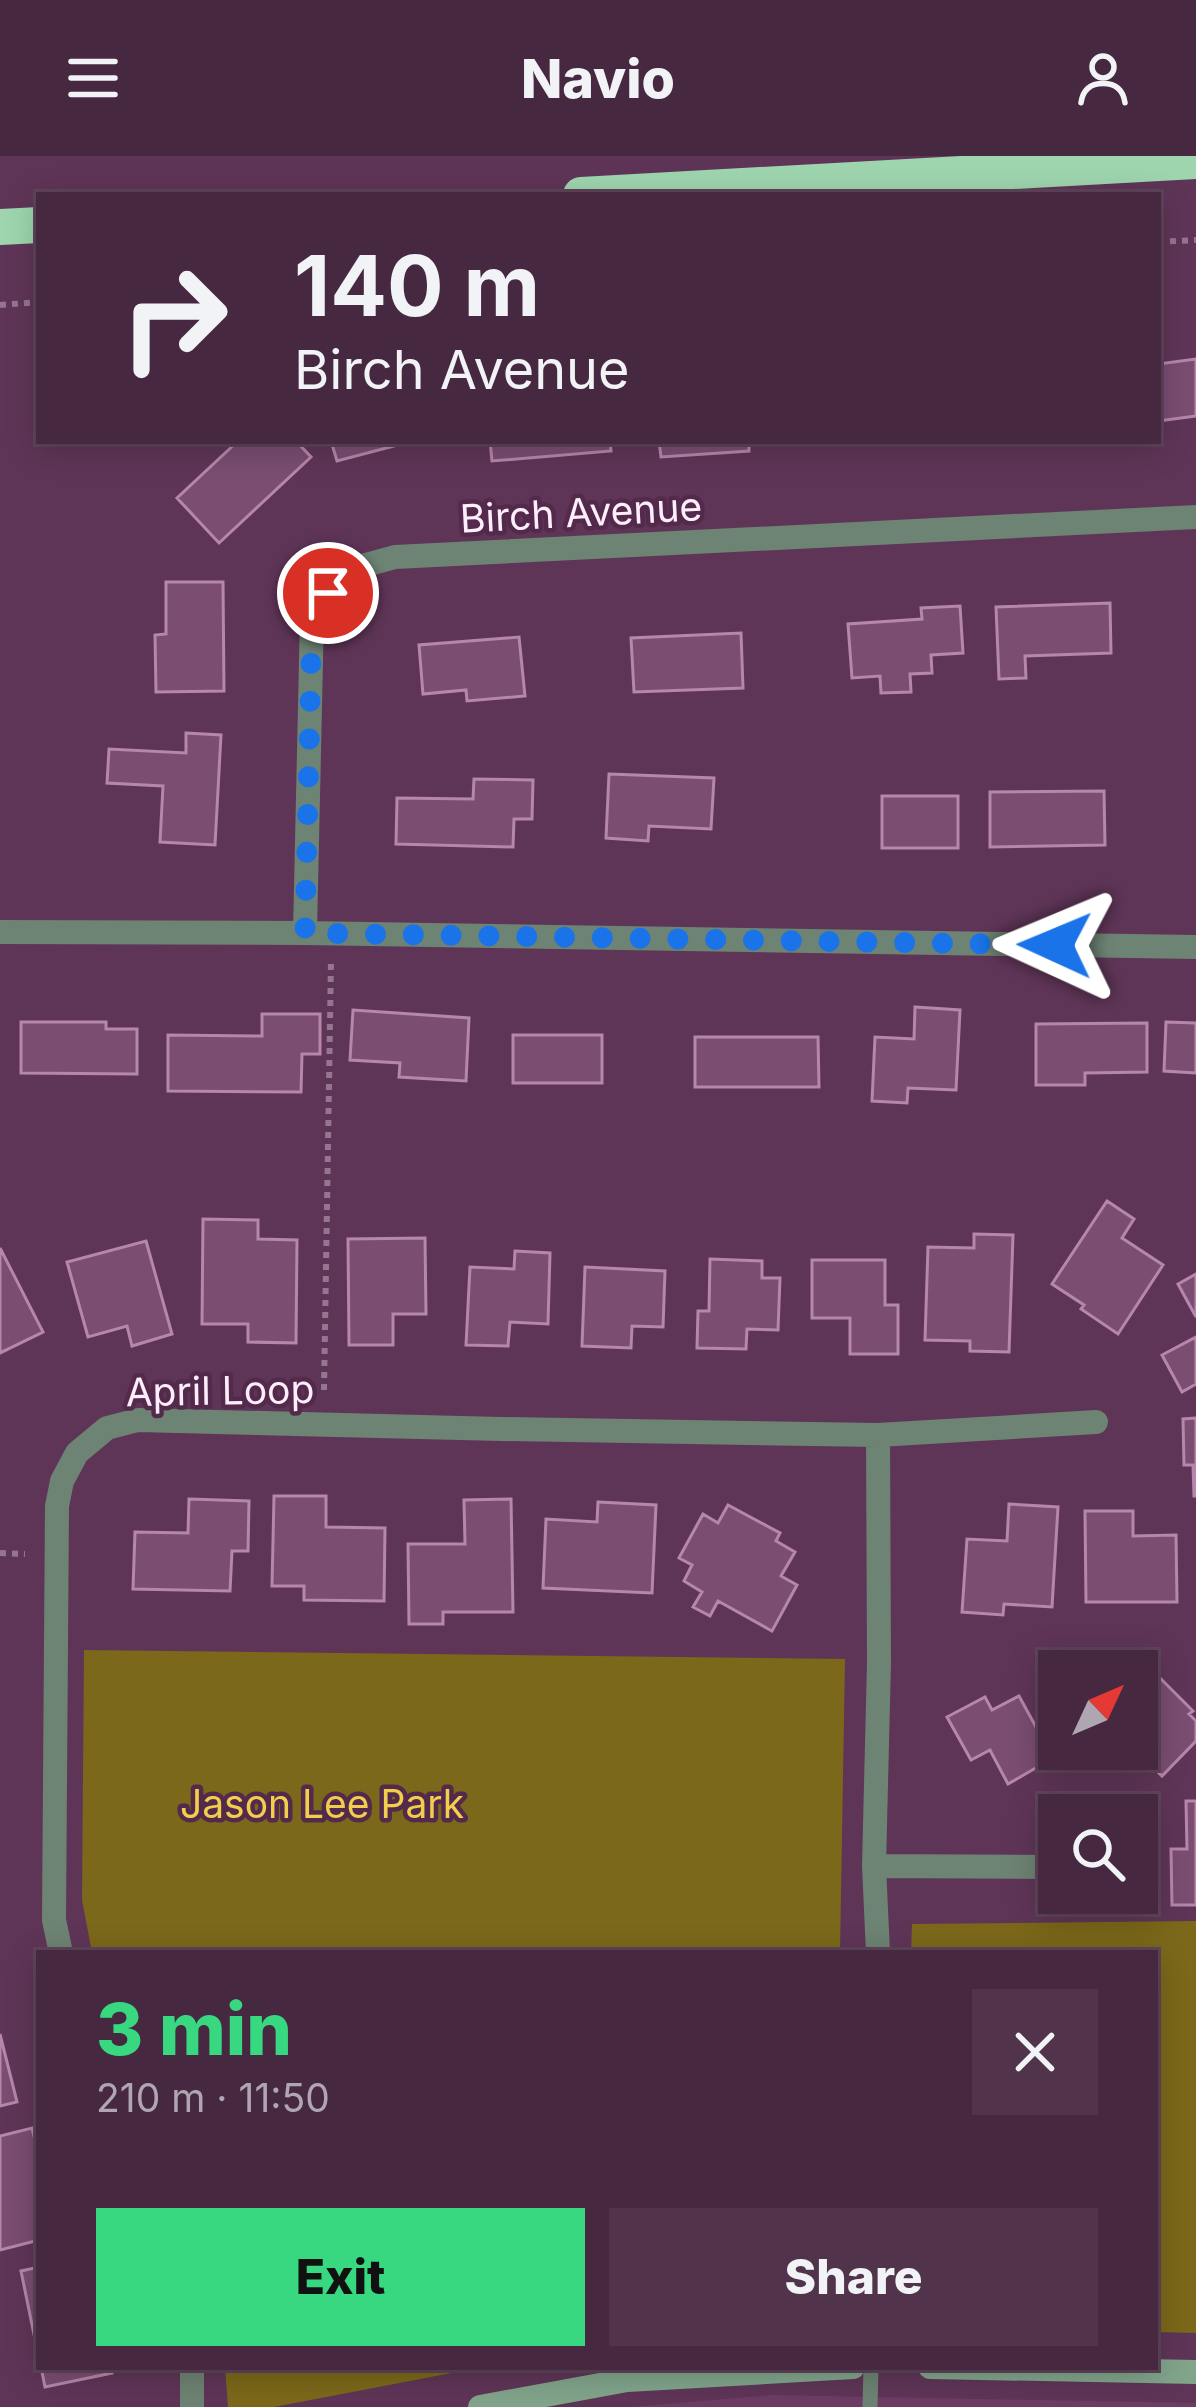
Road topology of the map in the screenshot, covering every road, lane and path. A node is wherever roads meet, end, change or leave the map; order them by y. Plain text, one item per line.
1 (1196, 161) edge
2 (635, 192) edge
3 (36, 225) edge
4 (0, 227) edge
5 (1196, 240) edge
6 (1161, 242) edge
7 (36, 302) edge
8 (0, 305) edge
9 (1196, 517) edge
10 (0, 932) edge
11 (305, 933) junction
12 (1196, 947) edge
13 (331, 961) dead end
14 (324, 1390) dead end
15 (1096, 1422) dead end
16 (878, 1435) junction
17 (0, 1553) edge
18 (25, 1554) dead end
19 (874, 1866) junction
20 (1038, 1867) edge
21 (61, 1950) edge
22 (878, 1950) edge
23 (192, 2370) edge
24 (801, 2370) edge
25 (872, 2370) edge
26 (1090, 2370) edge
27 (1196, 2372) edge
28 (495, 2406) edge
29 (192, 2407) edge
30 (870, 2407) edge

1 - 2 highway
3 - 4 highway
5 - 6 path
7 - 8 path
9 - 11 street, Birch Avenue
10 - 11 street
11 - 12 street
13 - 14 path
15 - 16 street, April Loop
16 - 19 street
16 - 21 street, April Loop
17 - 18 path
19 - 20 street
19 - 22 street
23 - 29 street
24 - 28 street
25 - 30 lane
26 - 27 street

